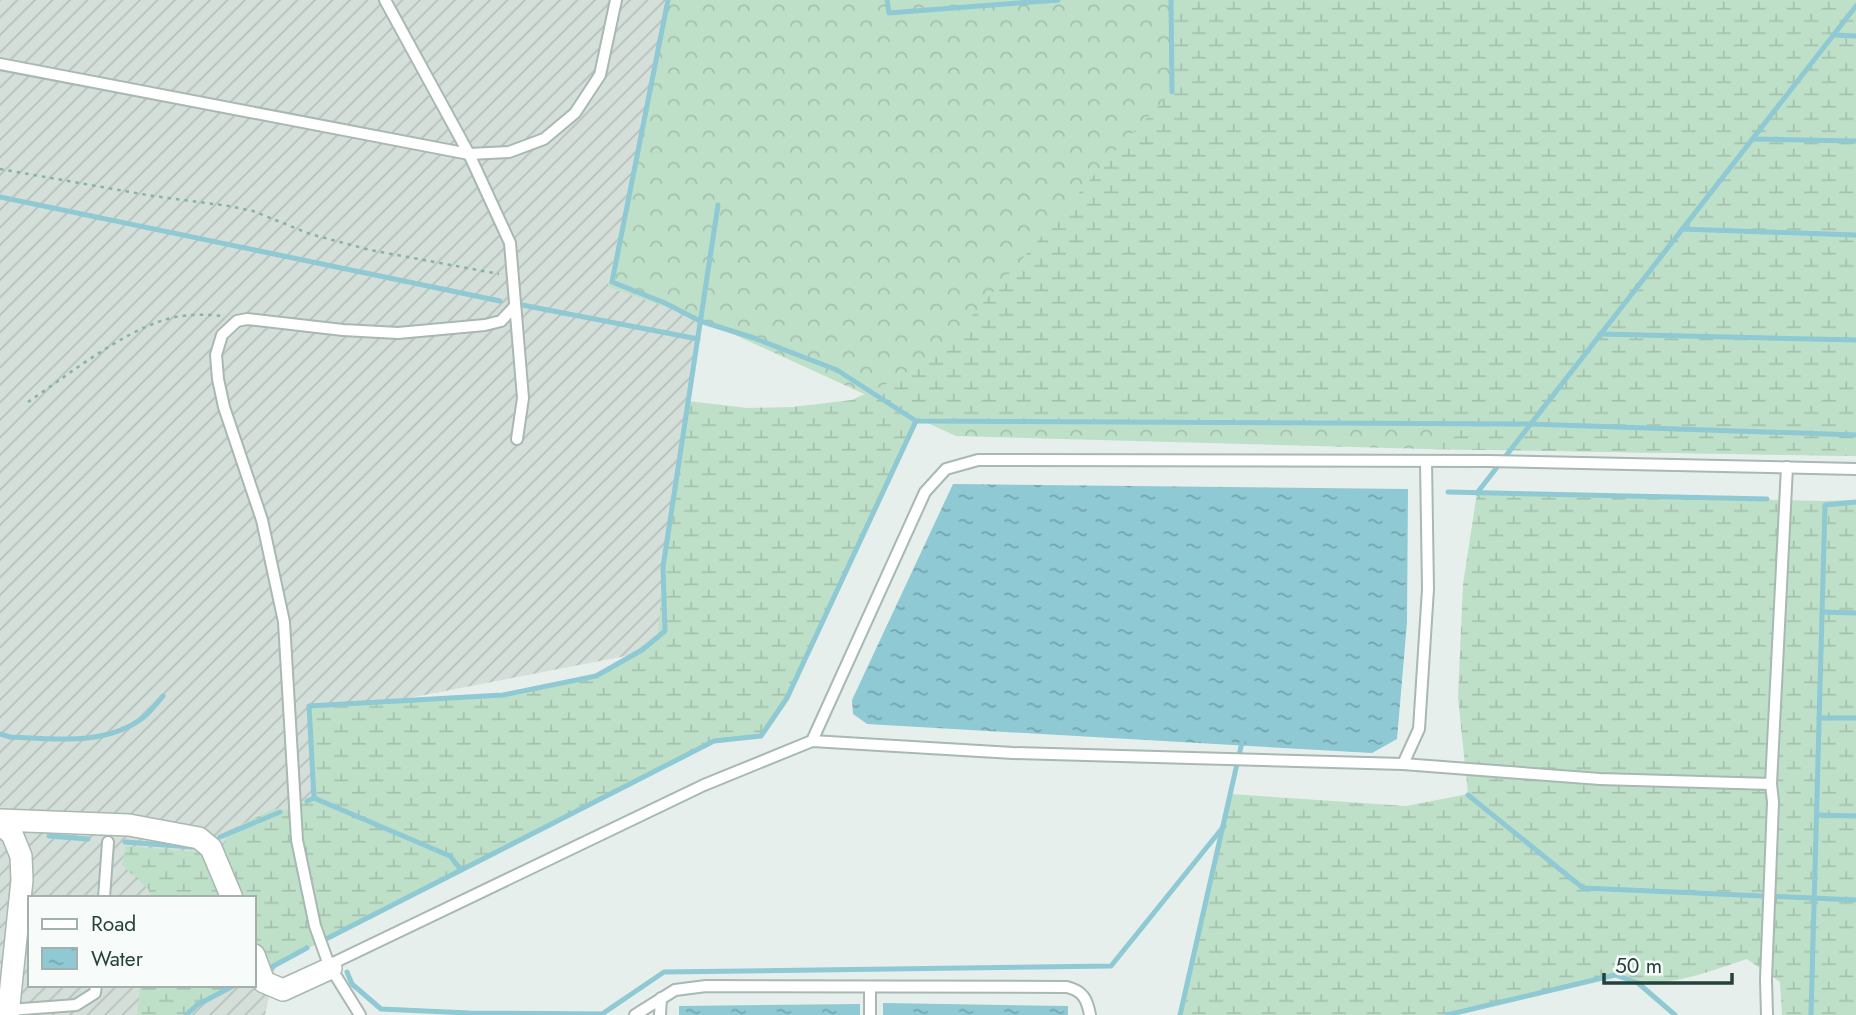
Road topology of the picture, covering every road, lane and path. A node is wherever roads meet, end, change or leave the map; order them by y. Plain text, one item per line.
1 (385, 0) edge
2 (616, 0) edge
3 (0, 64) edge
4 (469, 154) junction
5 (0, 169) edge
6 (513, 277) junction
7 (514, 307) junction
8 (247, 318) junction
9 (28, 402) dead end
10 (517, 439) dead end
11 (1426, 461) junction
12 (1787, 467) junction
13 (1856, 469) edge
14 (812, 741) junction
15 (1403, 764) junction
16 (1771, 783) junction
17 (0, 822) edge
18 (108, 842) dead end
19 (104, 896) edge
20 (231, 896) edge
21 (256, 960) edge
22 (330, 966) junction
23 (96, 987) edge
24 (870, 987) junction
25 (661, 998) junction
26 (8, 1012) edge
27 (362, 1014) edge
28 (635, 1015) edge
29 (660, 1015) edge
30 (870, 1015) edge
31 (1090, 1015) edge
32 (1767, 1015) edge

1 - 4 lane
2 - 4 lane
3 - 4 lane
4 - 6 lane
5 - 6 path
6 - 7 lane
7 - 8 lane
7 - 10 lane
8 - 9 path
8 - 22 lane
11 - 12 lane
11 - 14 lane
11 - 15 lane
12 - 13 lane
12 - 16 lane
14 - 15 lane
14 - 22 lane
15 - 16 lane
16 - 32 lane
17 - 20 street
17 - 26 street
18 - 19 lane
21 - 22 street
22 - 27 lane
23 - 26 lane
24 - 25 lane
24 - 30 lane
24 - 31 lane
25 - 28 lane
25 - 29 lane

